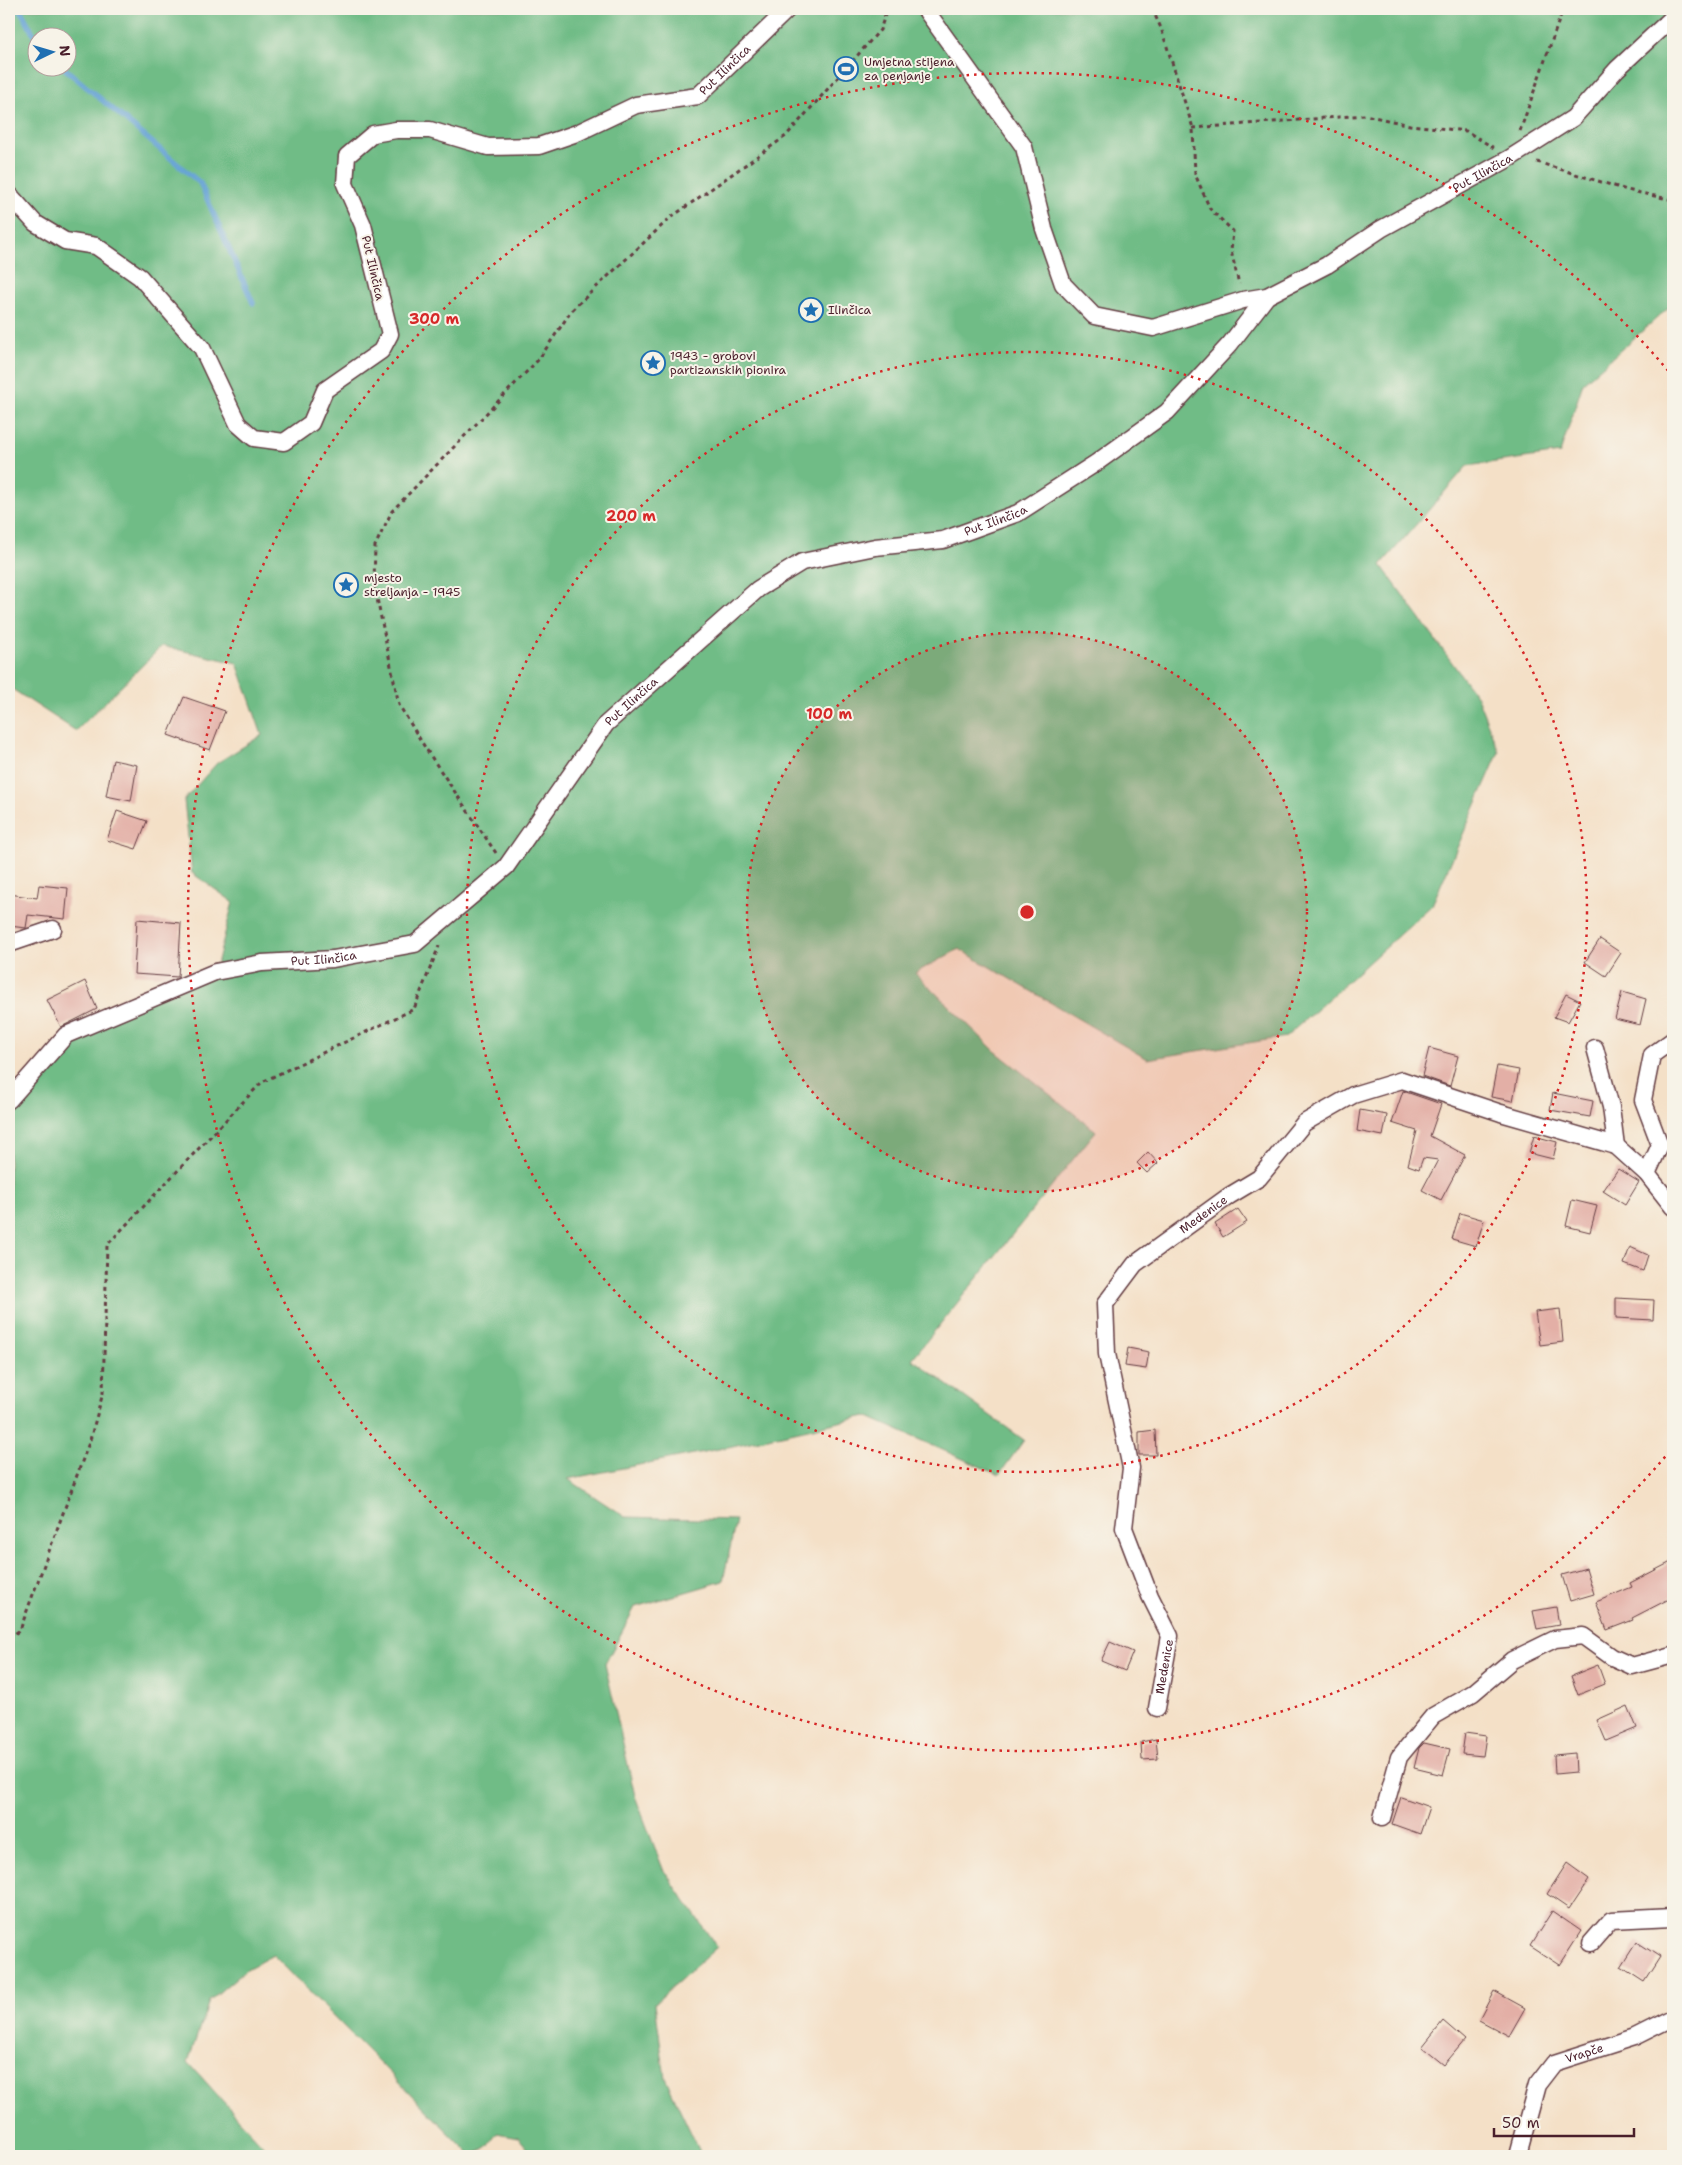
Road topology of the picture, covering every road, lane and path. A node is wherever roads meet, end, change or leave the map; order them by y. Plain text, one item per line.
1 (788, 9) edge
2 (887, 9) edge
3 (925, 9) edge
4 (1152, 9) edge
5 (1563, 9) edge
6 (1673, 17) edge
7 (1193, 128) junction
8 (1510, 158) junction
9 (9, 194) edge
10 (1673, 200) edge
11 (1267, 296) junction
12 (1243, 300) junction
13 (506, 867) junction
14 (53, 929) dead end
15 (443, 938) dead end
16 (9, 944) edge
17 (1673, 1040) edge
18 (1595, 1048) dead end
19 (9, 1100) edge
20 (1616, 1146) junction
21 (1647, 1174) junction
22 (1673, 1207) edge
23 (9, 1638) edge
24 (1673, 1654) edge
25 (1157, 1708) dead end
26 (1382, 1818) dead end
27 (1673, 1917) edge
28 (1591, 1943) dead end
29 (1673, 2018) edge
30 (1520, 2151) dead end

1 - 9 street, Put Ilinčica
2 - 13 path
3 - 12 street, Put Ilinčica
4 - 7 path
5 - 8 path
6 - 8 street, Put Ilinčica
7 - 8 path
7 - 12 path
8 - 10 path
8 - 11 street, Put Ilinčica
11 - 12 street, Put Ilinčica
11 - 13 street, Put Ilinčica
13 - 19 street, Put Ilinčica
14 - 16 street
15 - 23 path
17 - 21 street
18 - 20 street
20 - 21 street, Medenice
20 - 25 street, Medenice
21 - 22 street, Medenice
24 - 26 street
27 - 28 street
29 - 30 street, Vrapče

